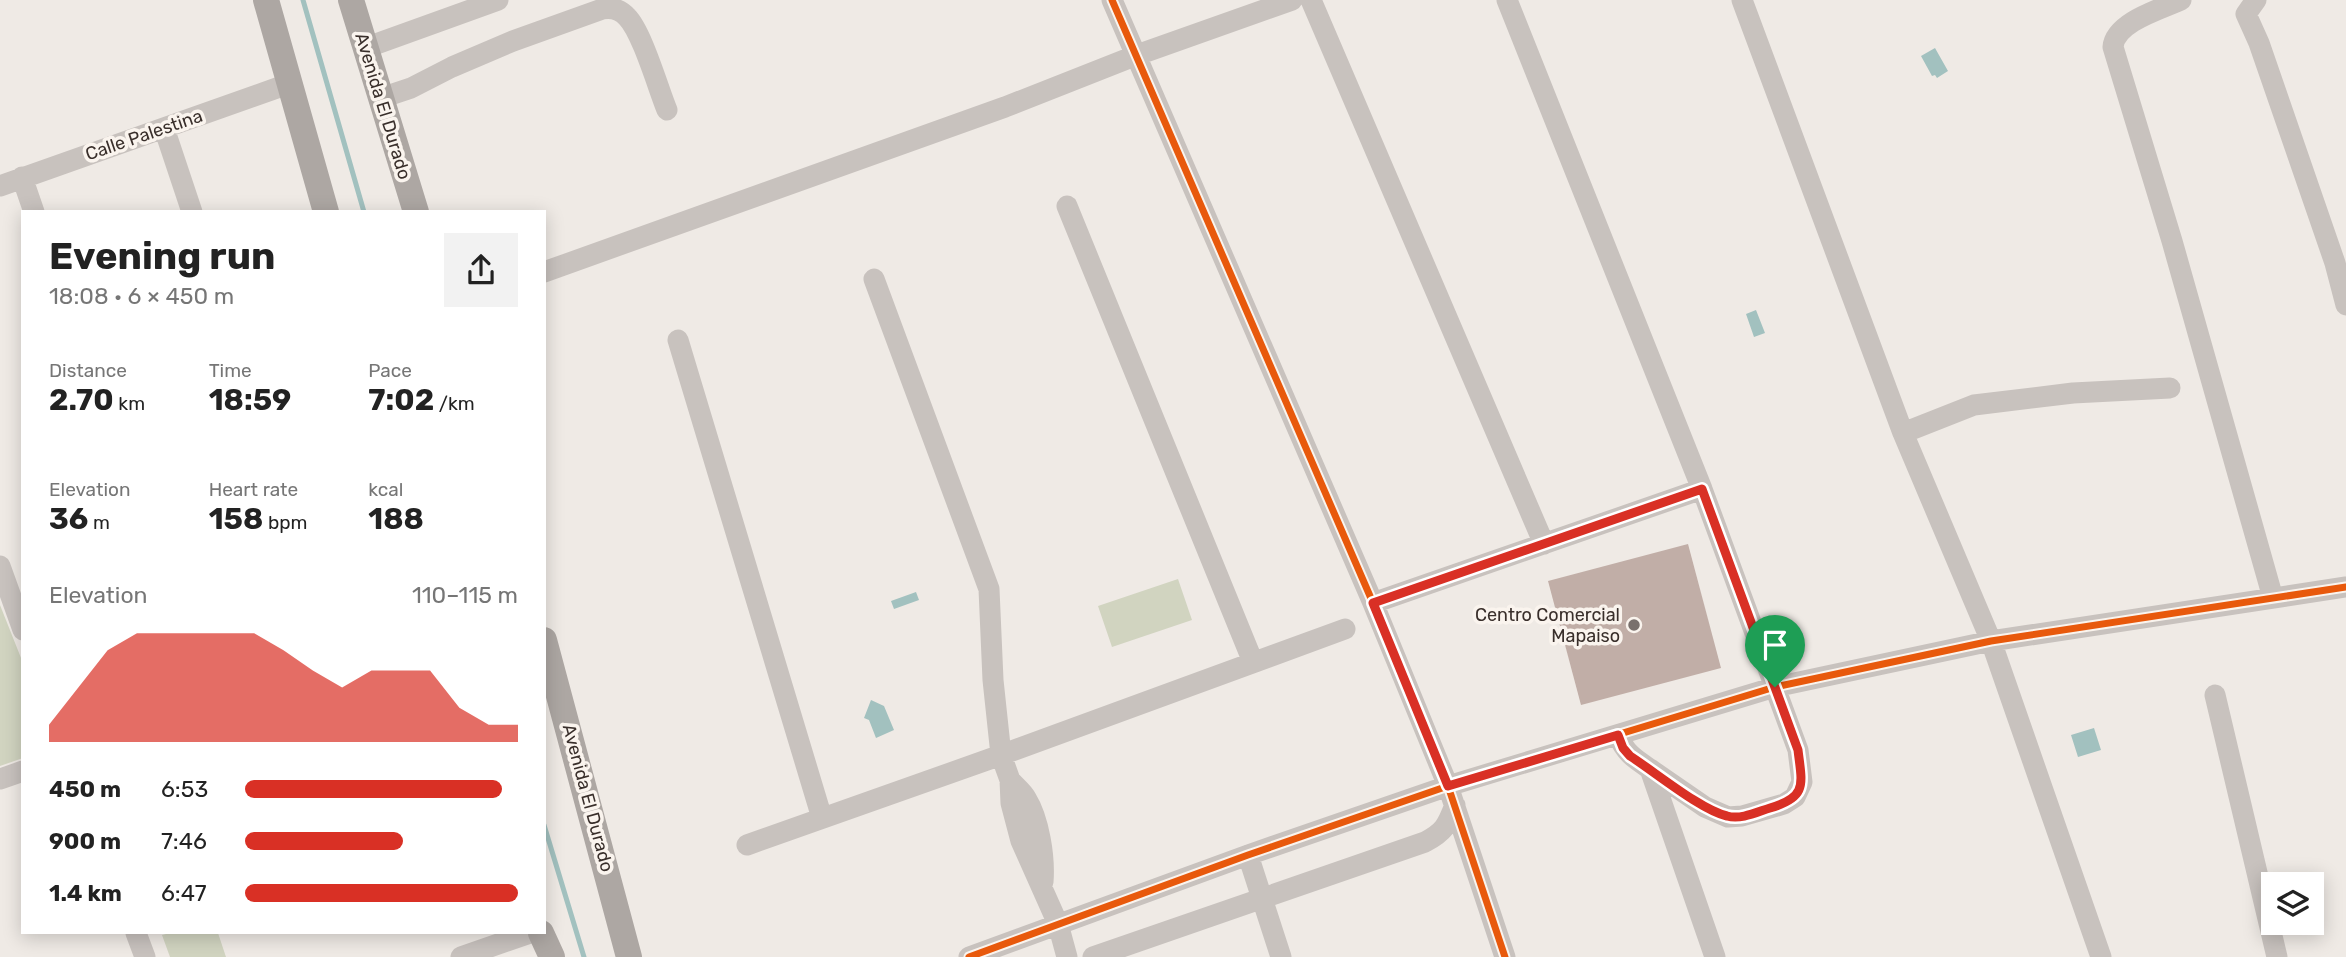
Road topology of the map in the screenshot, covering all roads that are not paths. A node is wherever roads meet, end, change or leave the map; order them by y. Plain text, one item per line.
1 (266, 0) edge
2 (351, 0) edge
3 (498, 0) edge
4 (1112, 0) edge
5 (1293, 0) edge
6 (1311, 0) edge
7 (1507, 0) edge
8 (1742, 0) edge
9 (2181, 0) edge
10 (2245, 5) edge
11 (365, 48) junction
12 (1137, 55) junction
13 (288, 84) junction
14 (381, 98) junction
15 (667, 110) dead end
16 (164, 128) junction
17 (22, 177) junction
18 (0, 186) edge
19 (1067, 206) dead end
20 (33, 210) edge
21 (191, 210) edge
22 (325, 210) edge
23 (415, 210) edge
24 (546, 271) edge
25 (874, 279) dead end
26 (2346, 305) edge
27 (678, 340) dead end
28 (2170, 388) dead end
29 (1903, 433) junction
30 (1702, 489) junction
31 (1544, 544) junction
32 (0, 566) edge
33 (2346, 587) edge
34 (2273, 598) junction
35 (1373, 603) junction
36 (21, 622) edge
37 (1345, 629) dead end
38 (1992, 642) junction
39 (546, 647) edge
40 (1254, 662) junction
41 (1775, 687) junction
42 (2215, 695) dead end
43 (1618, 735) junction
44 (1002, 755) junction
45 (1650, 769) junction
46 (21, 772) edge
47 (0, 779) edge
48 (1452, 796) junction
49 (822, 818) junction
50 (747, 845) dead end
51 (1248, 855) junction
52 (1261, 899) junction
53 (1058, 924) junction
54 (136, 934) edge
55 (527, 934) edge
56 (541, 934) edge
57 (145, 957) edge
58 (461, 957) edge
59 (552, 957) edge
60 (629, 957) edge
61 (969, 957) edge
62 (1067, 957) edge
63 (1093, 957) edge
64 (1281, 957) edge
65 (1505, 957) edge
66 (1715, 957) edge
67 (2101, 957) edge
68 (2277, 957) edge

1 - 13 main road
2 - 11 main road, Avenida El Durado
3 - 11 street
4 - 12 street
5 - 12 street
6 - 31 street
7 - 30 street
8 - 29 street
9 - 34 street
10 - 26 street
11 - 14 main road, Avenida El Durado
12 - 24 street
12 - 35 street
13 - 16 street, Calle Palestina
13 - 22 main road
14 - 15 street
14 - 23 main road, Avenida El Durado
16 - 17 street, Calle Palestina
16 - 21 street
17 - 18 street, Calle Palestina
17 - 20 street
19 - 40 street
25 - 44 street
27 - 49 street
28 - 29 street
29 - 38 street
30 - 31 street
30 - 41 street
31 - 35 street
32 - 36 street
33 - 34 street
34 - 38 street
35 - 48 street
37 - 40 street
38 - 41 street
38 - 67 street
39 - 60 main road, Avenida El Durado
40 - 44 street
41 - 43 street
41 - 45 street
42 - 68 street
43 - 45 street
43 - 48 street
44 - 49 street
44 - 53 street
45 - 66 street
46 - 47 street
48 - 51 street
48 - 52 street
48 - 65 street
49 - 50 street
51 - 52 street
51 - 53 street
52 - 63 street
52 - 64 street
53 - 61 street
53 - 62 street
54 - 57 street
55 - 58 street
56 - 59 main road

